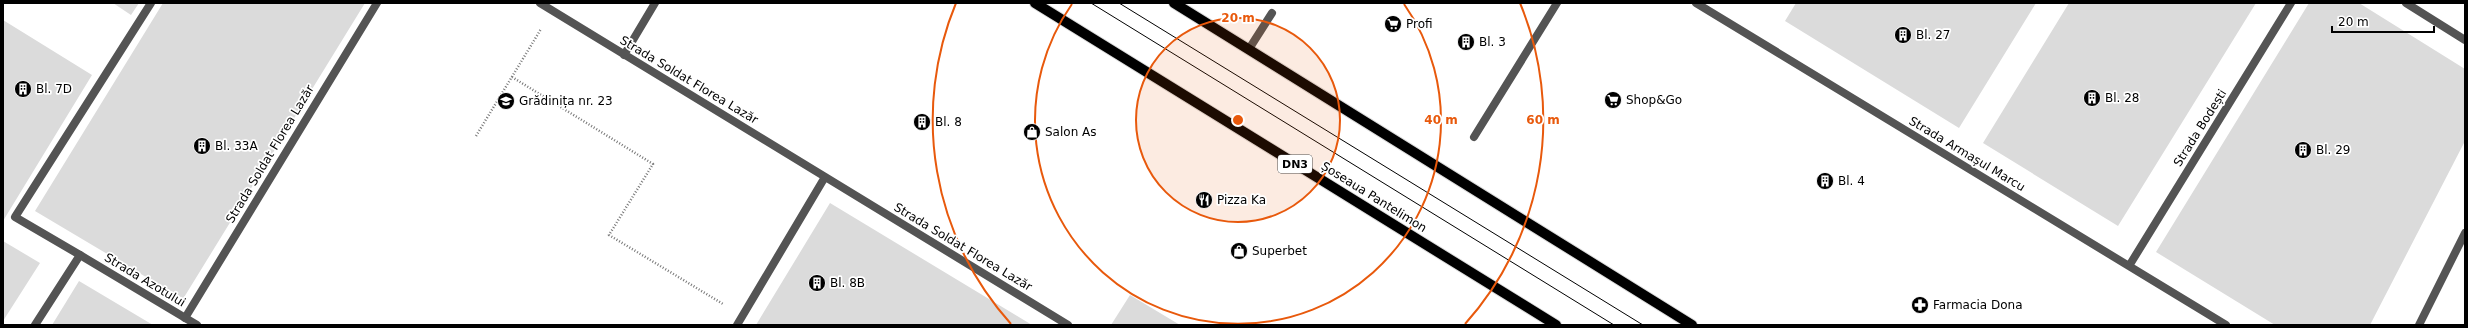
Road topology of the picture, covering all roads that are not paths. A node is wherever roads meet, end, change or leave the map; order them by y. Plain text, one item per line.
1 (151, 3) edge
2 (377, 3) edge
3 (540, 3) edge
4 (655, 3) edge
5 (1035, 3) edge
6 (1174, 3) edge
7 (1557, 3) edge
8 (1696, 3) edge
9 (2291, 3) edge
10 (2406, 3) edge
11 (1272, 13) dead end
12 (2465, 40) edge
13 (1249, 50) junction
14 (624, 55) junction
15 (1474, 137) dead end
16 (825, 177) junction
17 (2465, 233) edge
18 (80, 255) junction
19 (2129, 266) junction
20 (184, 318) junction
21 (35, 325) edge
22 (197, 325) edge
23 (737, 325) edge
24 (1068, 325) edge
25 (1556, 325) edge
26 (1692, 325) edge
27 (2226, 325) edge
28 (2419, 325) edge

1 - 18 street, Strada Azotului
2 - 20 street, Strada Soldat Florea Lazăr
3 - 14 street, Strada Soldat Florea Lazăr
4 - 14 street
5 - 25 main road, Șoseaua Pantelimon / DN3
6 - 13 main road
7 - 15 street
8 - 19 street, Strada Armașul Marcu
9 - 19 street, Strada Bodești
10 - 12 street
11 - 13 street
13 - 26 main road
14 - 16 street, Strada Soldat Florea Lazăr
16 - 23 street
16 - 24 street, Strada Soldat Florea Lazăr
17 - 28 street
18 - 20 street, Strada Azotului
18 - 21 street
19 - 27 street, Strada Armașul Marcu
20 - 22 street, Strada Azotului

